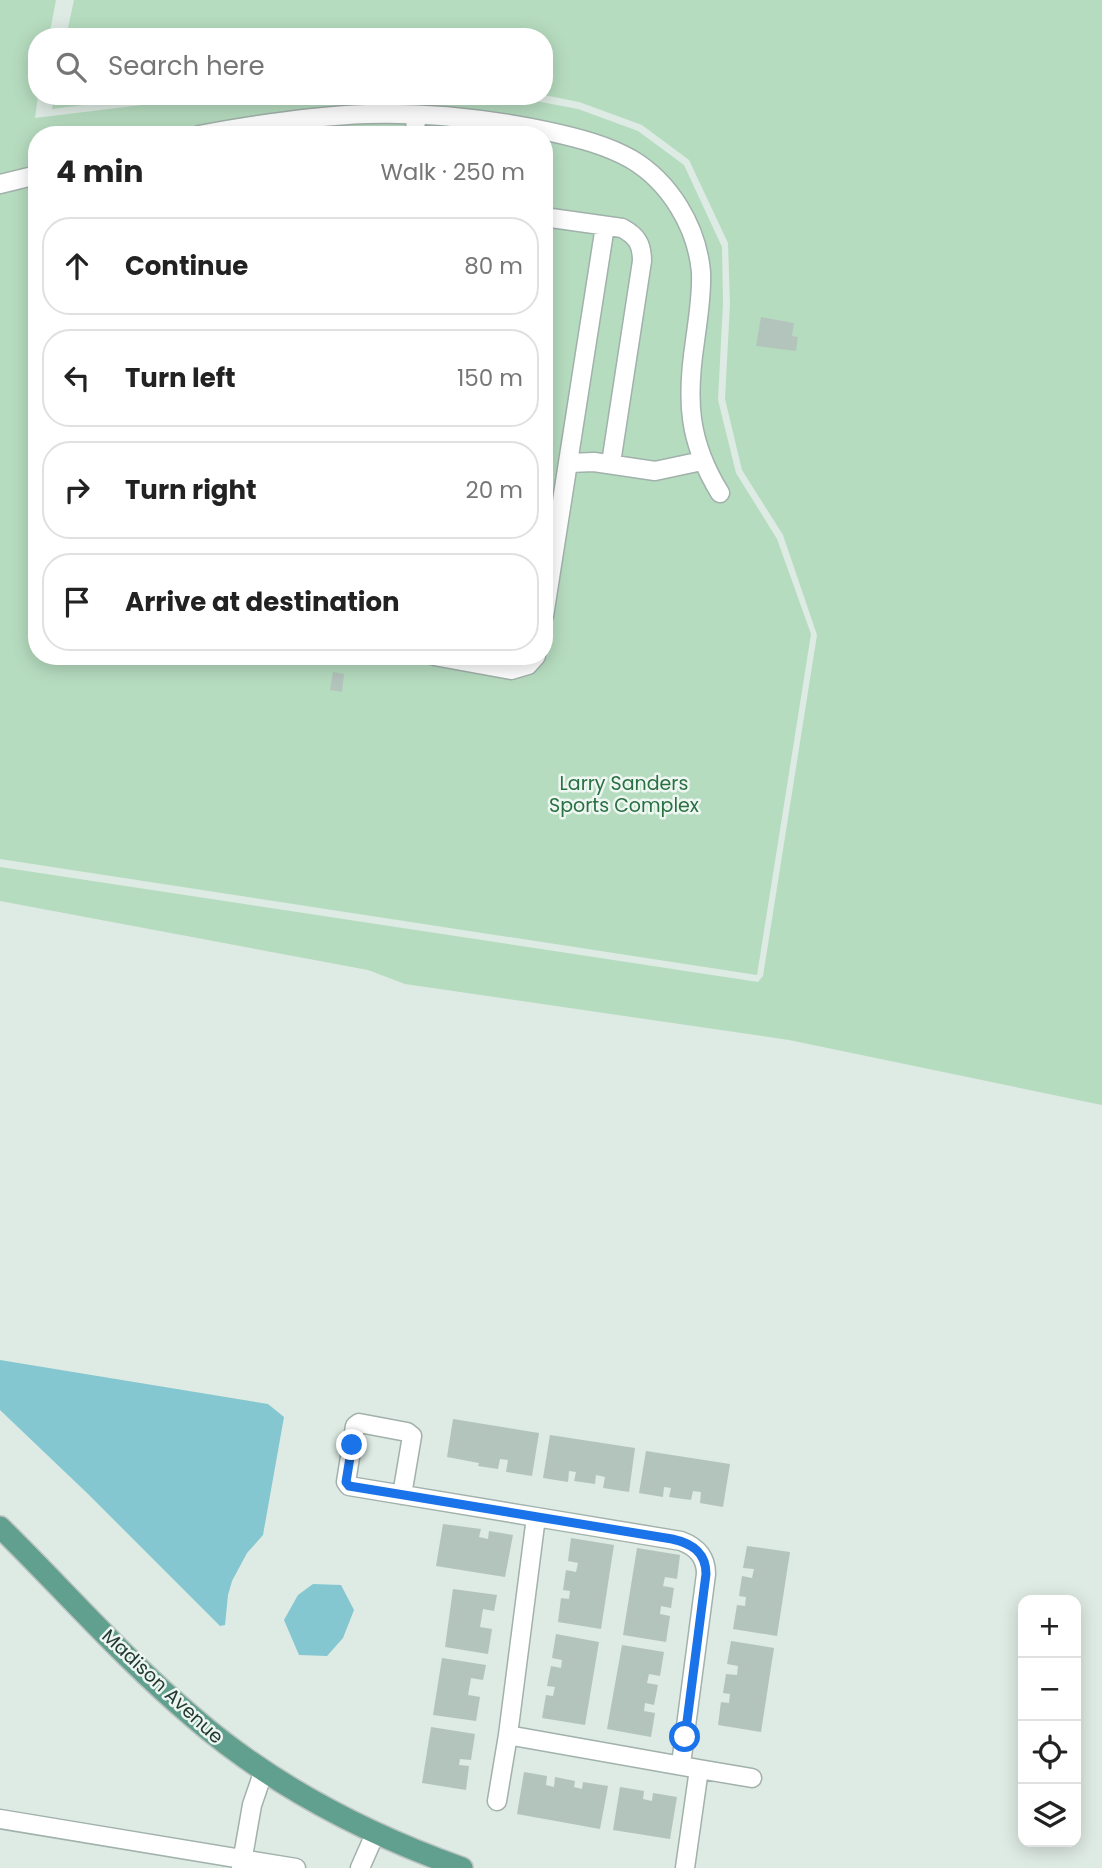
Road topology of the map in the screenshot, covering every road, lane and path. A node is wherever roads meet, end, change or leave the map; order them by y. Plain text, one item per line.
1 (417, 115) junction
2 (264, 126) edge
3 (415, 126) edge
4 (518, 126) edge
5 (553, 134) edge
6 (28, 176) edge
7 (0, 184) edge
8 (553, 218) edge
9 (604, 226) junction
10 (702, 461) junction
11 (569, 463) junction
12 (611, 463) junction
13 (720, 493) dead end
14 (553, 550) edge
15 (484, 665) edge
16 (528, 665) edge
17 (402, 1495) junction
18 (536, 1517) junction
19 (0, 1527) edge
20 (508, 1735) junction
21 (681, 1764) junction
22 (699, 1769) junction
23 (264, 1770) junction
24 (752, 1778) dead end
25 (496, 1801) dead end
26 (0, 1819) edge
27 (375, 1835) junction
28 (241, 1863) edge
29 (296, 1868) edge
30 (360, 1868) edge
31 (463, 1868) edge
32 (685, 1868) edge

1 - 2 street
1 - 3 street
1 - 4 street
5 - 10 street
6 - 7 street
8 - 9 street
9 - 11 street
9 - 12 street
10 - 12 street
10 - 13 street
11 - 12 street
11 - 14 street
15 - 16 street
17 - 17 street
17 - 18 street
18 - 20 street
18 - 21 street
19 - 23 main road, Madison Avenue
20 - 21 street
20 - 25 street
21 - 22 street
22 - 24 street
22 - 32 street
23 - 27 main road, Madison Avenue
23 - 28 street
26 - 28 street
27 - 30 street
27 - 31 main road, Madison Avenue
28 - 29 street

